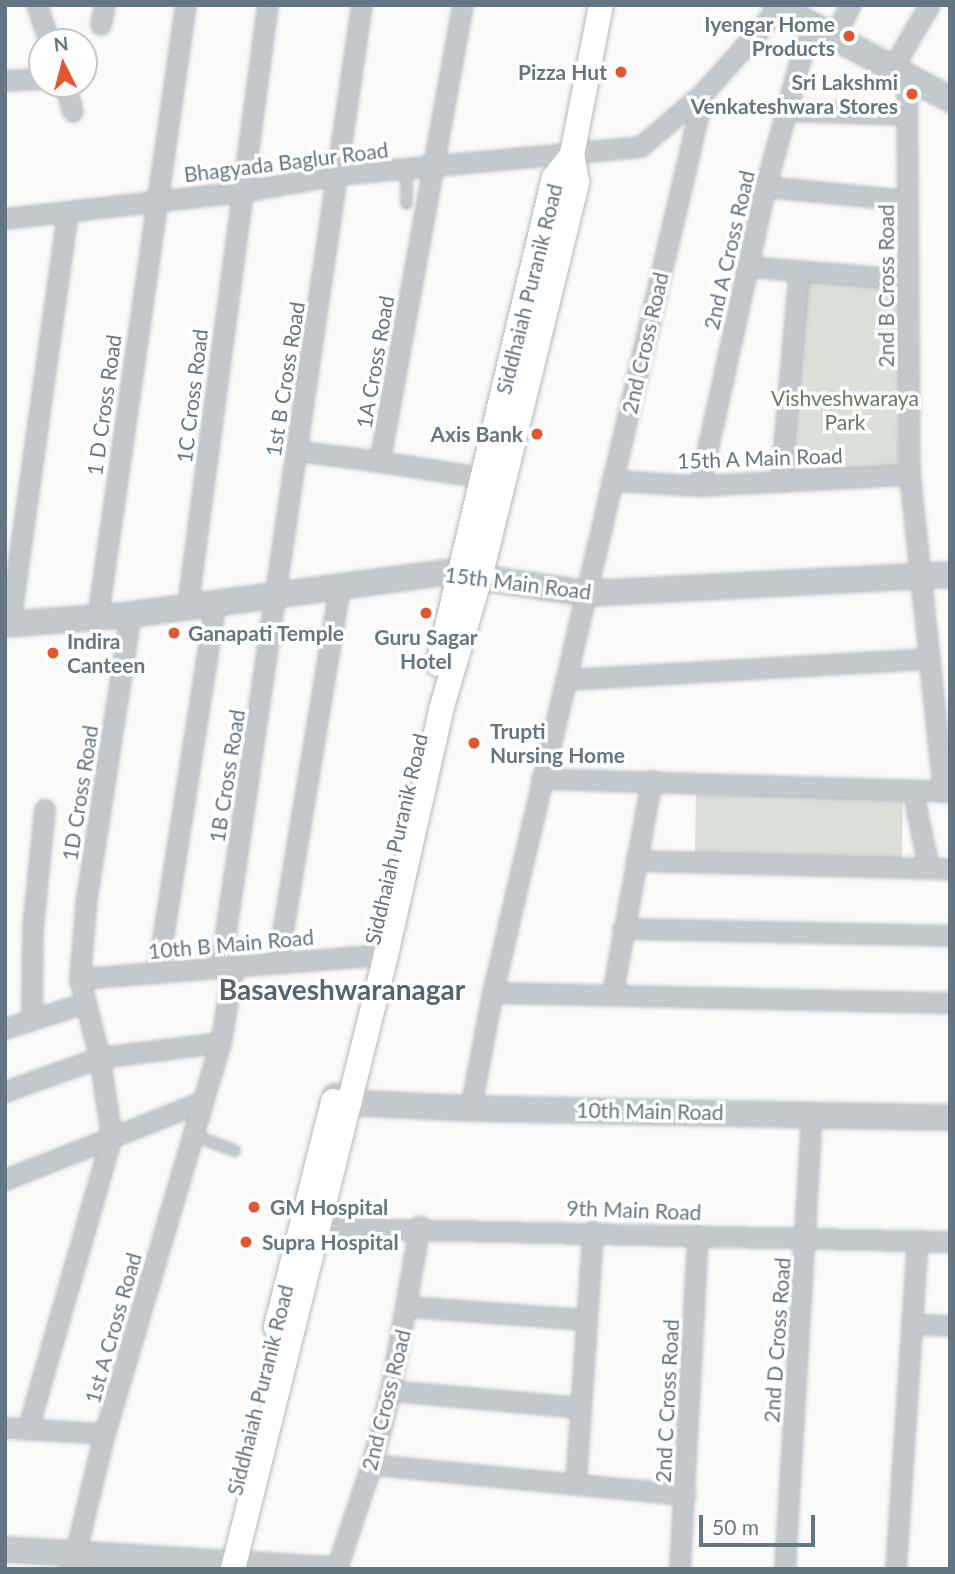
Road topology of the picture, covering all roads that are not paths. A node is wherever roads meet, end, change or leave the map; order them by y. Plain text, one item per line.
1 (37, 5) edge
2 (105, 5) edge
3 (186, 5) edge
4 (268, 5) edge
5 (362, 5) edge
6 (463, 5) edge
7 (601, 5) edge
8 (851, 5) edge
9 (930, 5) edge
10 (780, 6) edge
11 (101, 25) dead end
12 (810, 26) junction
13 (45, 28) edge
14 (833, 39) junction
15 (900, 75) junction
16 (28, 79) edge
17 (5, 80) edge
18 (704, 93) junction
19 (69, 98) edge
20 (950, 99) edge
21 (786, 111) junction
22 (73, 112) dead end
23 (907, 116) junction
24 (572, 155) junction
25 (433, 168) junction
26 (406, 170) junction
27 (340, 175) junction
28 (766, 187) junction
29 (242, 192) junction
30 (156, 200) junction
31 (908, 201) junction
32 (406, 203) dead end
33 (68, 213) junction
34 (5, 219) edge
35 (748, 267) junction
36 (799, 275) junction
37 (908, 280) junction
38 (297, 451) junction
39 (380, 462) junction
40 (910, 475) junction
41 (483, 478) junction
42 (612, 481) junction
43 (780, 482) junction
44 (700, 486) junction
45 (471, 573) junction
46 (950, 574) edge
47 (920, 576) junction
48 (341, 583) junction
49 (277, 591) junction
50 (587, 593) junction
51 (216, 600) junction
52 (188, 605) junction
53 (131, 614) junction
54 (98, 617) junction
55 (8, 624) edge
56 (929, 659) junction
57 (567, 680) junction
58 (542, 779) junction
59 (652, 781) junction
60 (913, 791) junction
61 (947, 792) edge
62 (45, 810) dead end
63 (636, 861) junction
64 (929, 868) junction
65 (950, 869) edge
66 (623, 929) junction
67 (950, 936) edge
68 (378, 954) junction
69 (278, 962) junction
70 (228, 967) junction
71 (158, 972) junction
72 (80, 979) junction
73 (493, 993) junction
74 (613, 993) junction
75 (86, 1003) junction
76 (950, 1003) edge
77 (32, 1020) junction
78 (5, 1029) edge
79 (221, 1043) junction
80 (100, 1058) junction
81 (5, 1092) edge
82 (342, 1098) junction
83 (203, 1102) junction
84 (471, 1108) junction
85 (812, 1114) junction
86 (950, 1117) edge
87 (194, 1135) junction
88 (112, 1138) junction
89 (234, 1150) dead end
90 (7, 1184) edge
91 (420, 1227) junction
92 (318, 1228) junction
93 (593, 1232) junction
94 (698, 1235) junction
95 (806, 1237) junction
96 (918, 1241) junction
97 (950, 1242) edge
98 (408, 1307) junction
99 (587, 1320) junction
100 (912, 1324) junction
101 (950, 1326) edge
102 (391, 1391) junction
103 (581, 1408) junction
104 (5, 1428) edge
105 (28, 1430) junction
106 (105, 1434) junction
107 (372, 1465) junction
108 (576, 1484) junction
109 (686, 1495) junction
110 (5, 1549) edge
111 (74, 1561) edge
112 (225, 1567) edge
113 (336, 1569) edge
114 (680, 1569) edge
115 (785, 1569) edge
116 (896, 1569) edge

1 - 13 street
2 - 11 street
3 - 30 street, 1 D Cross Road
4 - 29 street, 1C Cross Road
5 - 27 street, 1st B Cross Road
6 - 25 street, 1A Cross Road
7 - 24 main road, Siddhaiah Puranik Road
8 - 14 street
9 - 15 street
10 - 12 street
10 - 18 street, Bhagyada Baglur Road
12 - 14 street
12 - 21 street, 2nd A Cross Road
14 - 15 street
15 - 20 street
15 - 23 street, 2nd B Cross Road
16 - 17 street
18 - 24 street, Bhagyada Baglur Road
18 - 42 street, 2nd Cross Road
19 - 22 street
21 - 23 street
21 - 28 street, 2nd A Cross Road
23 - 31 street, 2nd B Cross Road
24 - 25 street, Bhagyada Baglur Road
24 - 41 main road, Siddhaiah Puranik Road
24 - 45 main road, Siddhaiah Puranik Road
25 - 26 street, Bhagyada Baglur Road
25 - 39 street, 1A Cross Road
26 - 27 street, Bhagyada Baglur Road
26 - 32 lane
27 - 29 street, Bhagyada Baglur Road
27 - 38 street, 1st B Cross Road
28 - 31 street
28 - 35 street, 2nd A Cross Road
29 - 30 street, Bhagyada Baglur Road
29 - 52 street, 1C Cross Road
30 - 33 street, Bhagyada Baglur Road
30 - 54 street, 1 D Cross Road
31 - 37 street, 2nd B Cross Road
33 - 34 street, Bhagyada Baglur Road
33 - 55 street
35 - 36 street
35 - 44 street, 2nd A Cross Road
36 - 37 street
36 - 43 street
37 - 40 street, 2nd B Cross Road
38 - 39 street
38 - 49 street, 1st B Cross Road
39 - 41 street, 1A Cross Road
40 - 43 street, 15th A Main Road
40 - 47 street, 2nd B Cross Road
41 - 45 main road, Siddhaiah Puranik Road
42 - 44 street, 15th A Main Road
42 - 50 street, 2nd Cross Road
43 - 44 street, 15th A Main Road
45 - 48 street, 15th Main Road
45 - 50 street, 15th Main Road
45 - 68 main road, Siddhaiah Puranik Road
46 - 47 street, 15th Main Road
47 - 50 street, 15th Main Road
47 - 56 street
48 - 49 street, 15th Main Road
48 - 69 street
49 - 51 street, 15th Main Road
49 - 70 street, 1B Cross Road
50 - 57 street, 2nd Cross Road
51 - 52 street, 15th Main Road
51 - 71 street
52 - 53 street, 15th Main Road
53 - 54 street, 15th Main Road
53 - 72 street, 1D Cross Road
54 - 55 street, 15th Main Road
56 - 57 street
56 - 61 street
57 - 58 street, 2nd Cross Road
58 - 59 street
58 - 73 street, 2nd Cross Road
59 - 60 street
59 - 63 street
60 - 61 street
60 - 64 street
62 - 77 street
63 - 64 street
63 - 66 street
64 - 65 street
66 - 67 street
66 - 74 street
68 - 69 street, 10th B Main Road
68 - 82 main road, Siddhaiah Puranik Road
69 - 70 street, 10th B Main Road
70 - 71 street, 10th B Main Road
70 - 79 street, 1B Cross Road
71 - 72 street, 10th B Main Road
72 - 75 street, 1D Cross Road
73 - 74 street
73 - 84 street, 2nd Cross Road
74 - 76 street
75 - 77 street
75 - 80 street, 1D Cross Road
77 - 78 street
79 - 80 street
79 - 83 street, 1st A Cross Road
80 - 81 street
80 - 88 street, 1D Cross Road
82 - 84 street, 10th Main Road
82 - 92 main road, Siddhaiah Puranik Road
82 - 112 main road, Siddhaiah Puranik Road
83 - 87 street, 1st A Cross Road
83 - 88 street
84 - 85 street, 10th Main Road
85 - 86 street, 10th Main Road
85 - 95 street, 2nd D Cross Road
87 - 89 lane
87 - 106 street, 1st A Cross Road
88 - 90 street
88 - 105 street
91 - 92 street, 9th Main Road
91 - 93 street, 9th Main Road
91 - 98 street, 2nd Cross Road
92 - 112 main road, Siddhaiah Puranik Road
93 - 94 street, 9th Main Road
93 - 99 street
94 - 95 street, 9th Main Road
94 - 109 street, 2nd C Cross Road
95 - 96 street, 9th Main Road
95 - 115 street, 2nd D Cross Road
96 - 97 street, 9th Main Road
96 - 100 street
98 - 99 street
98 - 102 street, 2nd Cross Road
99 - 103 street
100 - 101 street
100 - 116 street
102 - 103 street
102 - 107 street, 2nd Cross Road
103 - 108 street
104 - 105 street
105 - 106 street
106 - 111 street, 1st A Cross Road
107 - 108 street
107 - 113 street, 2nd Cross Road
108 - 109 street
109 - 114 street, 2nd C Cross Road
110 - 111 street
111 - 112 street
112 - 113 street

